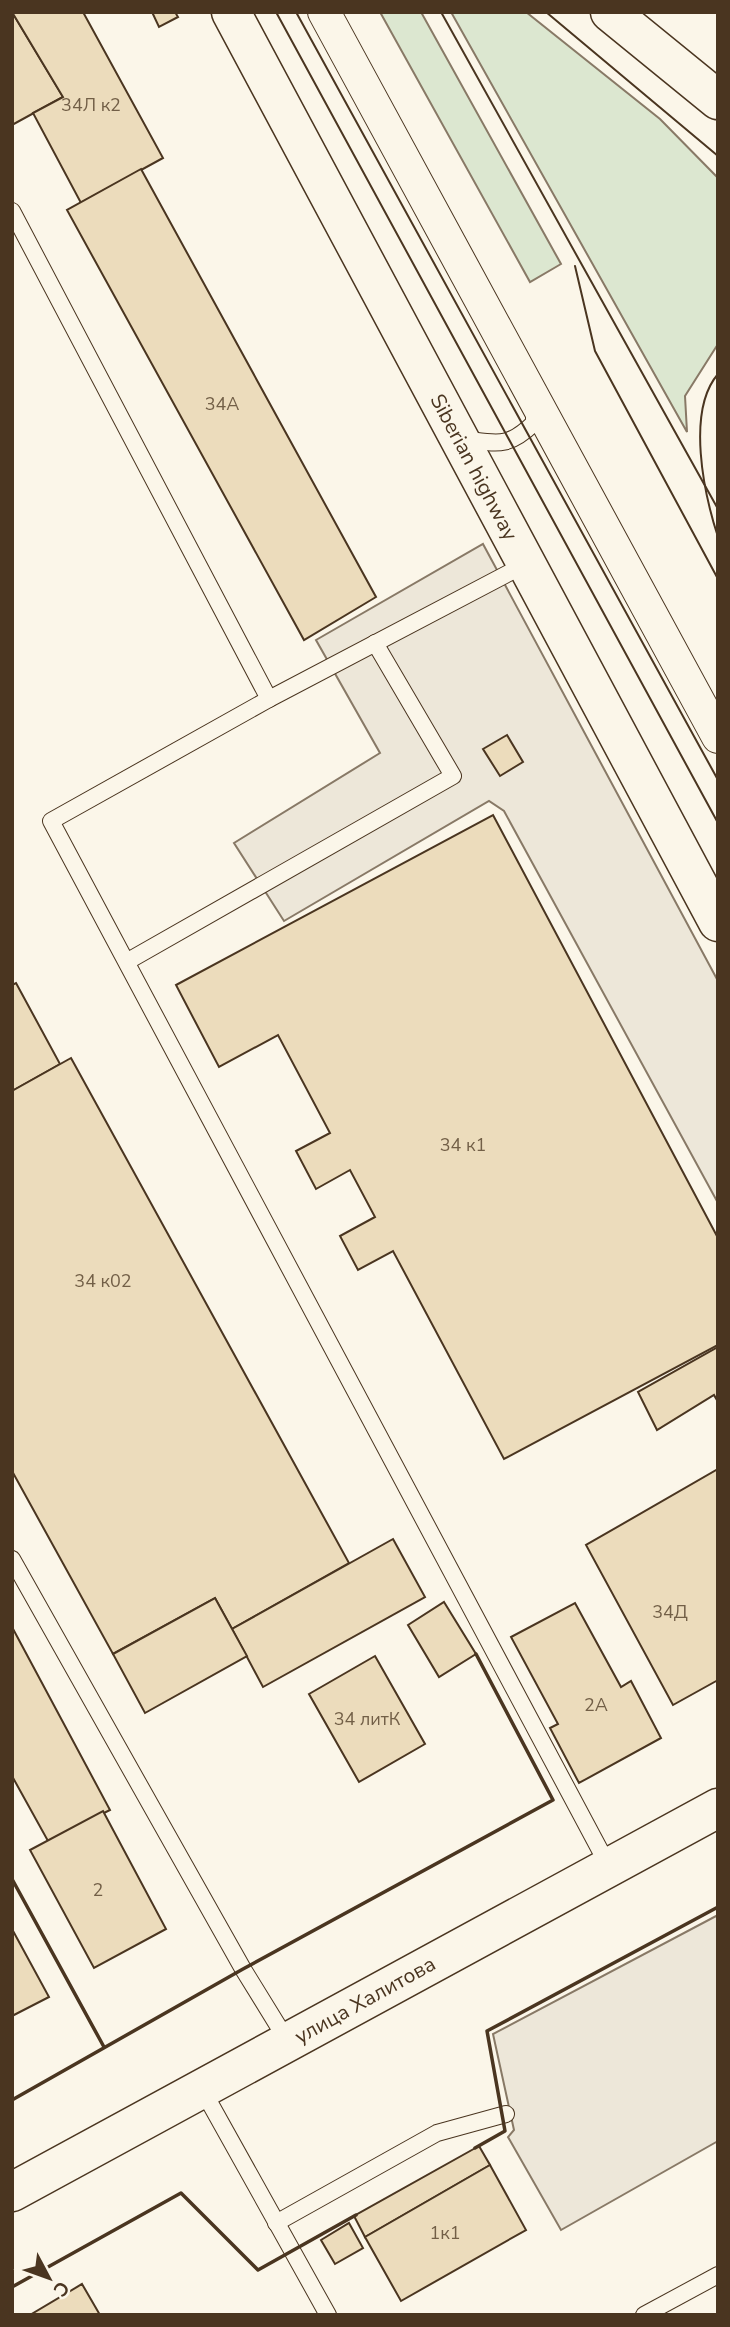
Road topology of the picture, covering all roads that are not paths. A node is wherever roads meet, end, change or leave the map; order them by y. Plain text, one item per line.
1 (231, 12) edge
2 (324, 12) edge
3 (610, 12) edge
4 (718, 100) edge
5 (12, 211) edge
6 (534, 400) junction
7 (459, 438) junction
8 (526, 564) junction
9 (375, 643) junction
10 (270, 699) junction
11 (718, 737) edge
12 (718, 922) edge
13 (128, 961) junction
14 (12, 1559) edge
15 (718, 1808) edge
16 (610, 1867) junction
17 (288, 2042) junction
18 (202, 2089) junction
19 (506, 2114) dead end
20 (12, 2192) edge
21 (276, 2223) junction
22 (718, 2275) edge
23 (328, 2315) edge
24 (644, 2315) edge

1 - 7 main road, Siberian highway
2 - 6 street
3 - 4 main road
5 - 10 lane
6 - 7 lane
6 - 11 street
7 - 8 main road, Siberian highway
8 - 9 lane
8 - 12 main road, Siberian highway
9 - 10 lane
9 - 13 lane
10 - 13 lane
13 - 16 lane
14 - 17 lane
15 - 16 main road, улица Халитова
16 - 17 main road, улица Халитова
17 - 18 main road, улица Халитова
18 - 20 main road, улица Халитова
18 - 21 lane
19 - 21 lane
21 - 23 lane
22 - 24 lane

